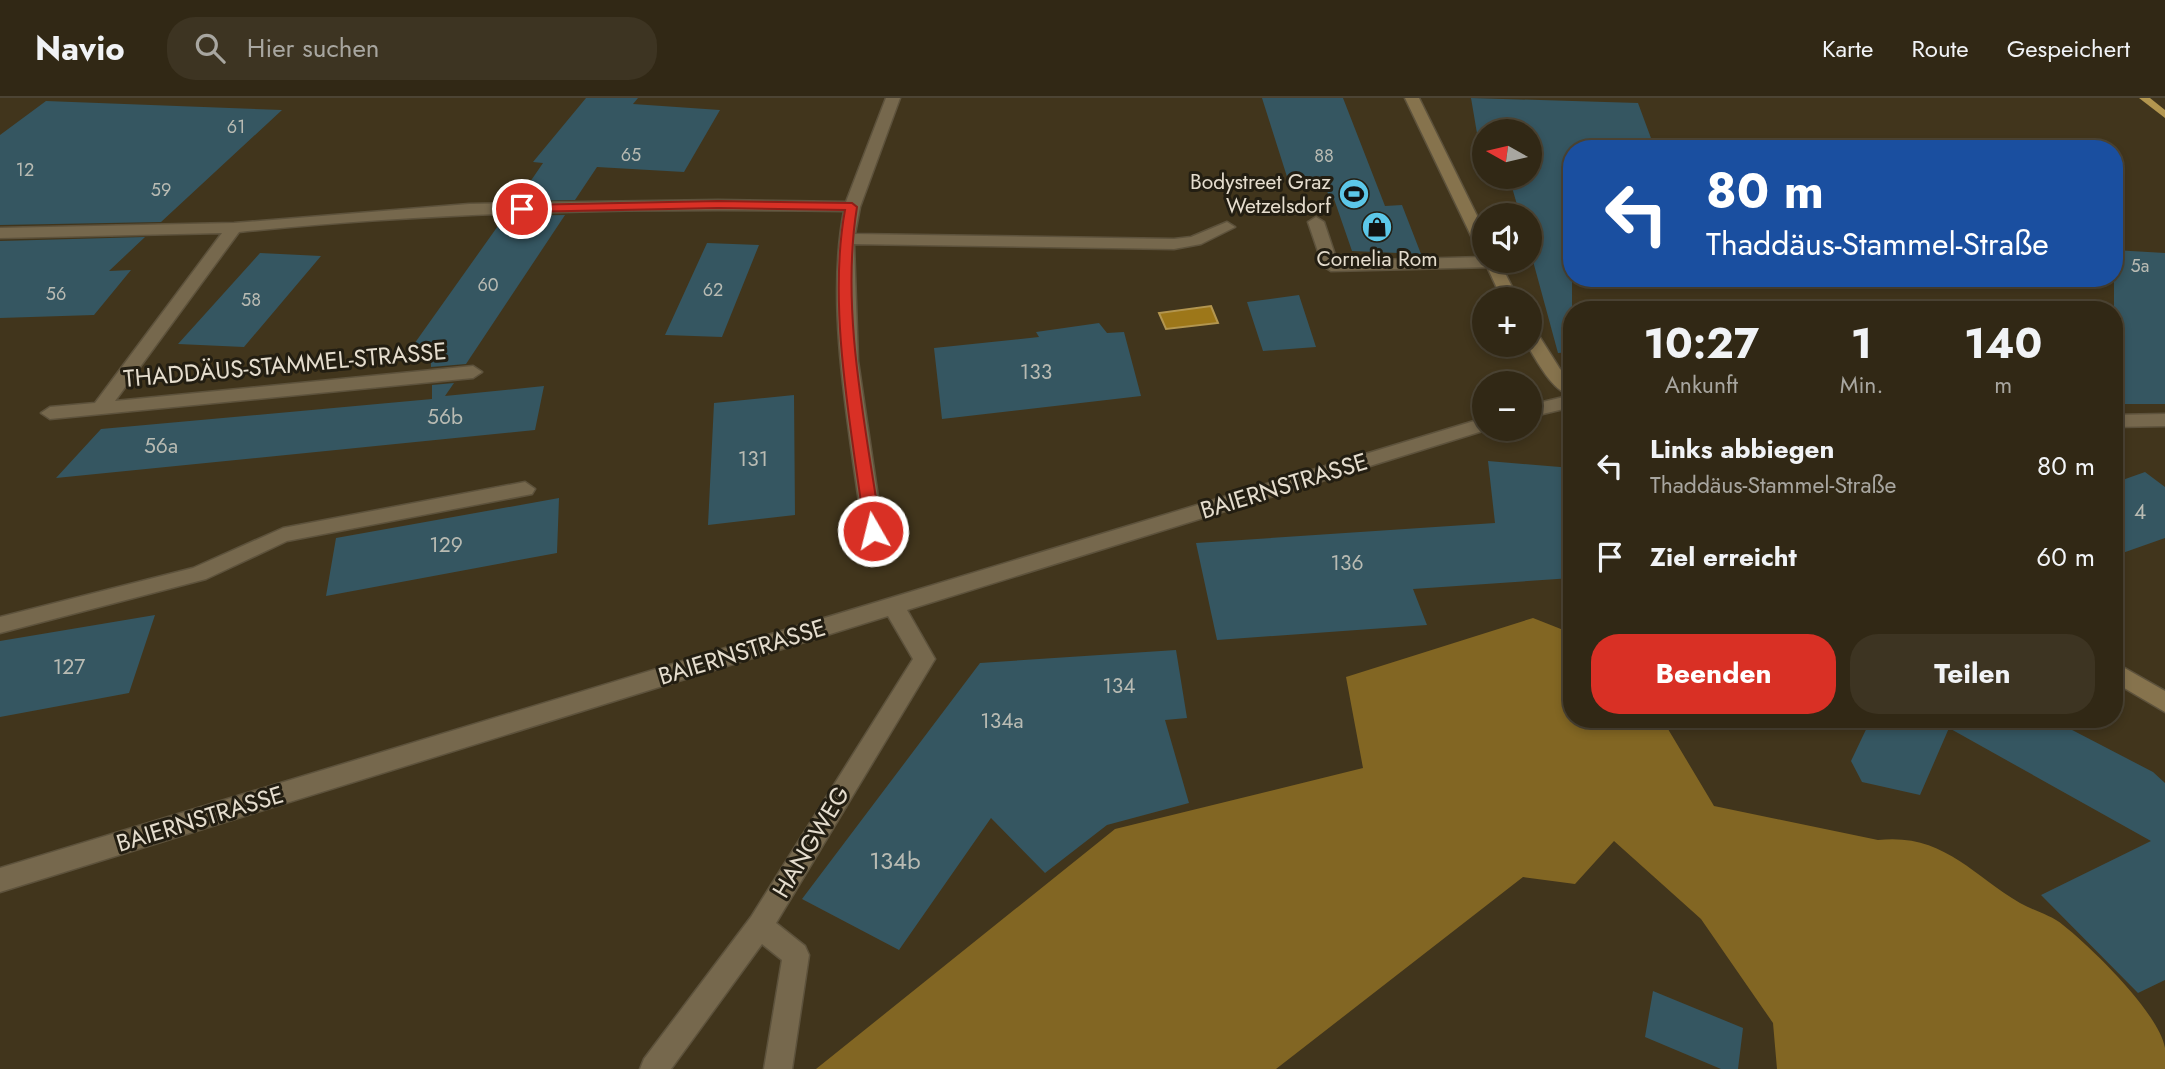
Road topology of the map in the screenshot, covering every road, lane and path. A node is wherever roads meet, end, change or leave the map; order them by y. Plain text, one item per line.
1 (893, 98) edge
2 (1412, 98) edge
3 (852, 207) junction
4 (1472, 221) edge
5 (1316, 222) dead end
6 (234, 228) junction
7 (1227, 228) dead end
8 (0, 233) edge
9 (846, 239) junction
10 (1472, 262) edge
11 (1542, 354) edge
12 (473, 372) dead end
13 (1563, 382) edge
14 (1563, 403) edge
15 (102, 406) junction
16 (1542, 408) edge
17 (50, 413) dead end
18 (2165, 420) edge
19 (2123, 421) edge
20 (1472, 428) edge
21 (525, 489) dead end
22 (873, 531) dead end
23 (893, 605) junction
24 (0, 625) edge
25 (2123, 677) edge
26 (2165, 703) edge
27 (0, 880) edge
28 (760, 926) junction
29 (653, 1069) edge
30 (778, 1069) edge

1 - 3 street
2 - 4 main road
3 - 6 street
3 - 9 street
5 - 10 street
6 - 8 street
6 - 15 street, THADDÄUS-STAMMEL-STRASSE
7 - 9 street
9 - 22 street
11 - 13 main road
12 - 15 street, THADDÄUS-STAMMEL-STRASSE
14 - 16 street
15 - 17 street, THADDÄUS-STAMMEL-STRASSE
18 - 19 street
20 - 23 street, BAIERNSTRASSE
21 - 24 street
23 - 27 street, BAIERNSTRASSE
23 - 28 street, HANGWEG
25 - 26 main road
28 - 29 street, HANGWEG
28 - 30 street

